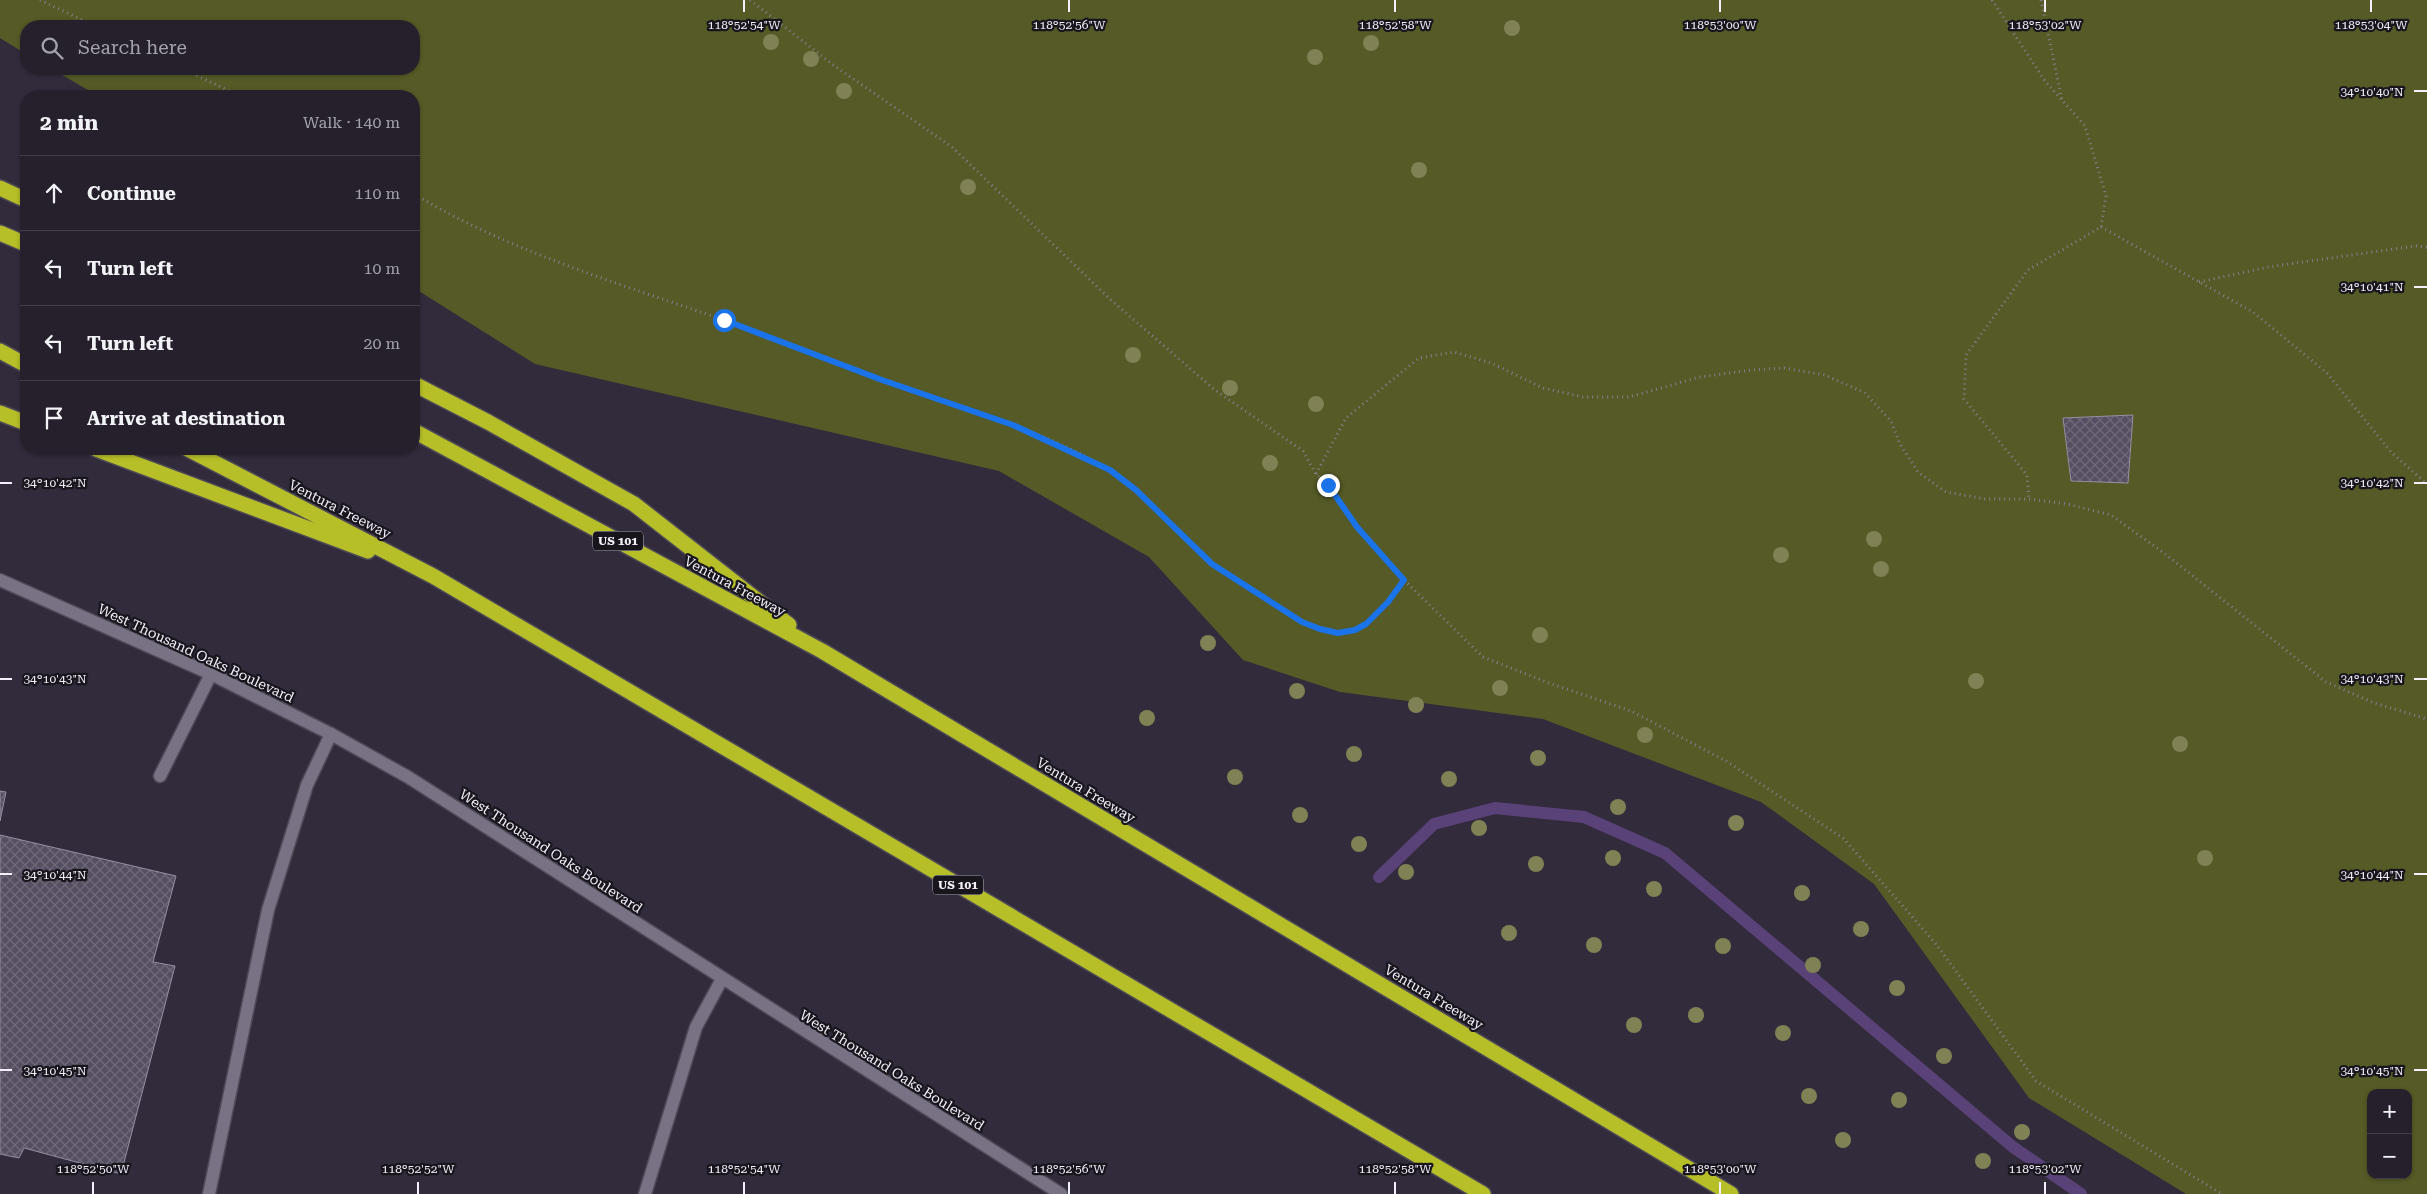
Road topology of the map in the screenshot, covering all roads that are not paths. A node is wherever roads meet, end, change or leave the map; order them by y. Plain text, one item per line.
1 (0, 188) edge
2 (20, 197) edge
3 (0, 233) edge
4 (20, 241) edge
5 (0, 351) edge
6 (20, 362) edge
7 (420, 387) edge
8 (0, 413) edge
9 (20, 421) edge
10 (420, 434) edge
11 (112, 455) edge
12 (200, 455) edge
13 (433, 576) junction
14 (0, 580) edge
15 (822, 651) junction
16 (211, 674) junction
17 (331, 734) junction
18 (160, 776) dead end
19 (722, 980) junction
20 (209, 1194) edge
21 (645, 1194) edge
22 (1061, 1194) edge
23 (1483, 1194) edge
24 (1731, 1194) edge

1 - 2 highway
3 - 4 highway
5 - 6 highway
7 - 15 highway
8 - 9 highway
10 - 15 highway, Ventura Freeway / US 101
11 - 13 highway
12 - 13 highway, Ventura Freeway / US 101
13 - 23 highway, Ventura Freeway / US 101
14 - 16 street, West Thousand Oaks Boulevard
15 - 24 highway, Ventura Freeway / US 101
16 - 17 street, West Thousand Oaks Boulevard
16 - 18 street
17 - 19 street, West Thousand Oaks Boulevard
17 - 20 street
19 - 21 street
19 - 22 street, West Thousand Oaks Boulevard

